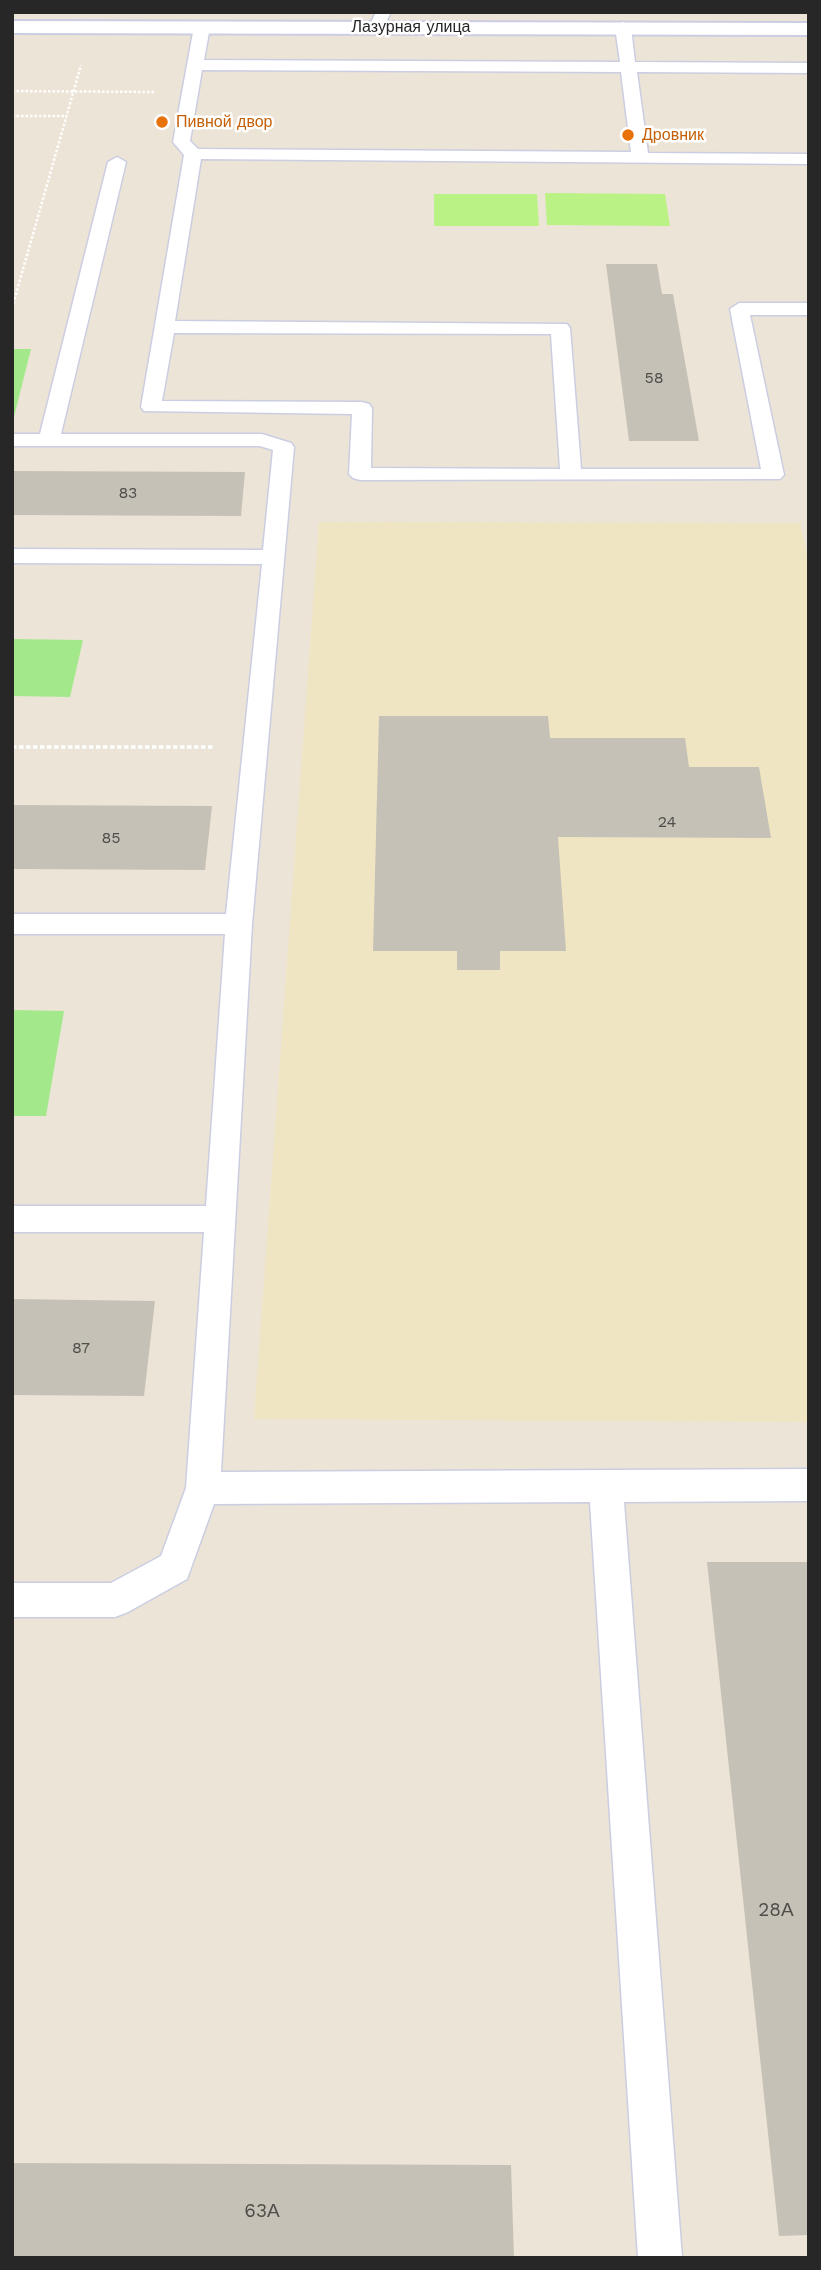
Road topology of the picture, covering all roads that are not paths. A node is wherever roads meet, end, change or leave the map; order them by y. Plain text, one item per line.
1 (380, 20) edge
2 (12, 27) edge
3 (202, 27) junction
4 (623, 27) junction
5 (809, 29) edge
6 (195, 65) junction
7 (628, 68) junction
8 (809, 68) edge
9 (193, 154) junction
10 (640, 157) junction
11 (809, 159) edge
12 (117, 162) dead end
13 (809, 309) edge
14 (165, 327) junction
15 (12, 440) edge
16 (49, 440) junction
17 (571, 475) junction
18 (12, 556) edge
19 (274, 557) junction
20 (12, 924) edge
21 (239, 924) junction
22 (12, 1219) edge
23 (221, 1219) junction
24 (809, 1485) edge
25 (606, 1486) junction
26 (203, 1488) junction
27 (12, 1600) edge
28 (660, 2258) edge

1 - 3 street, Лазурная улица
1 - 4 street, Лазурная улица
2 - 3 street, Лазурная улица
3 - 6 lane
4 - 5 street, Лазурная улица
4 - 7 lane
6 - 7 lane
6 - 9 lane
7 - 8 lane
7 - 10 lane
9 - 10 lane
9 - 14 lane
10 - 11 lane
12 - 16 lane
13 - 17 lane
14 - 17 lane
14 - 17 lane
15 - 16 lane
16 - 19 lane
18 - 19 lane
19 - 21 lane
20 - 21 lane
21 - 23 lane
22 - 23 lane
23 - 26 lane
24 - 25 lane
25 - 26 lane
25 - 28 lane
26 - 27 lane

